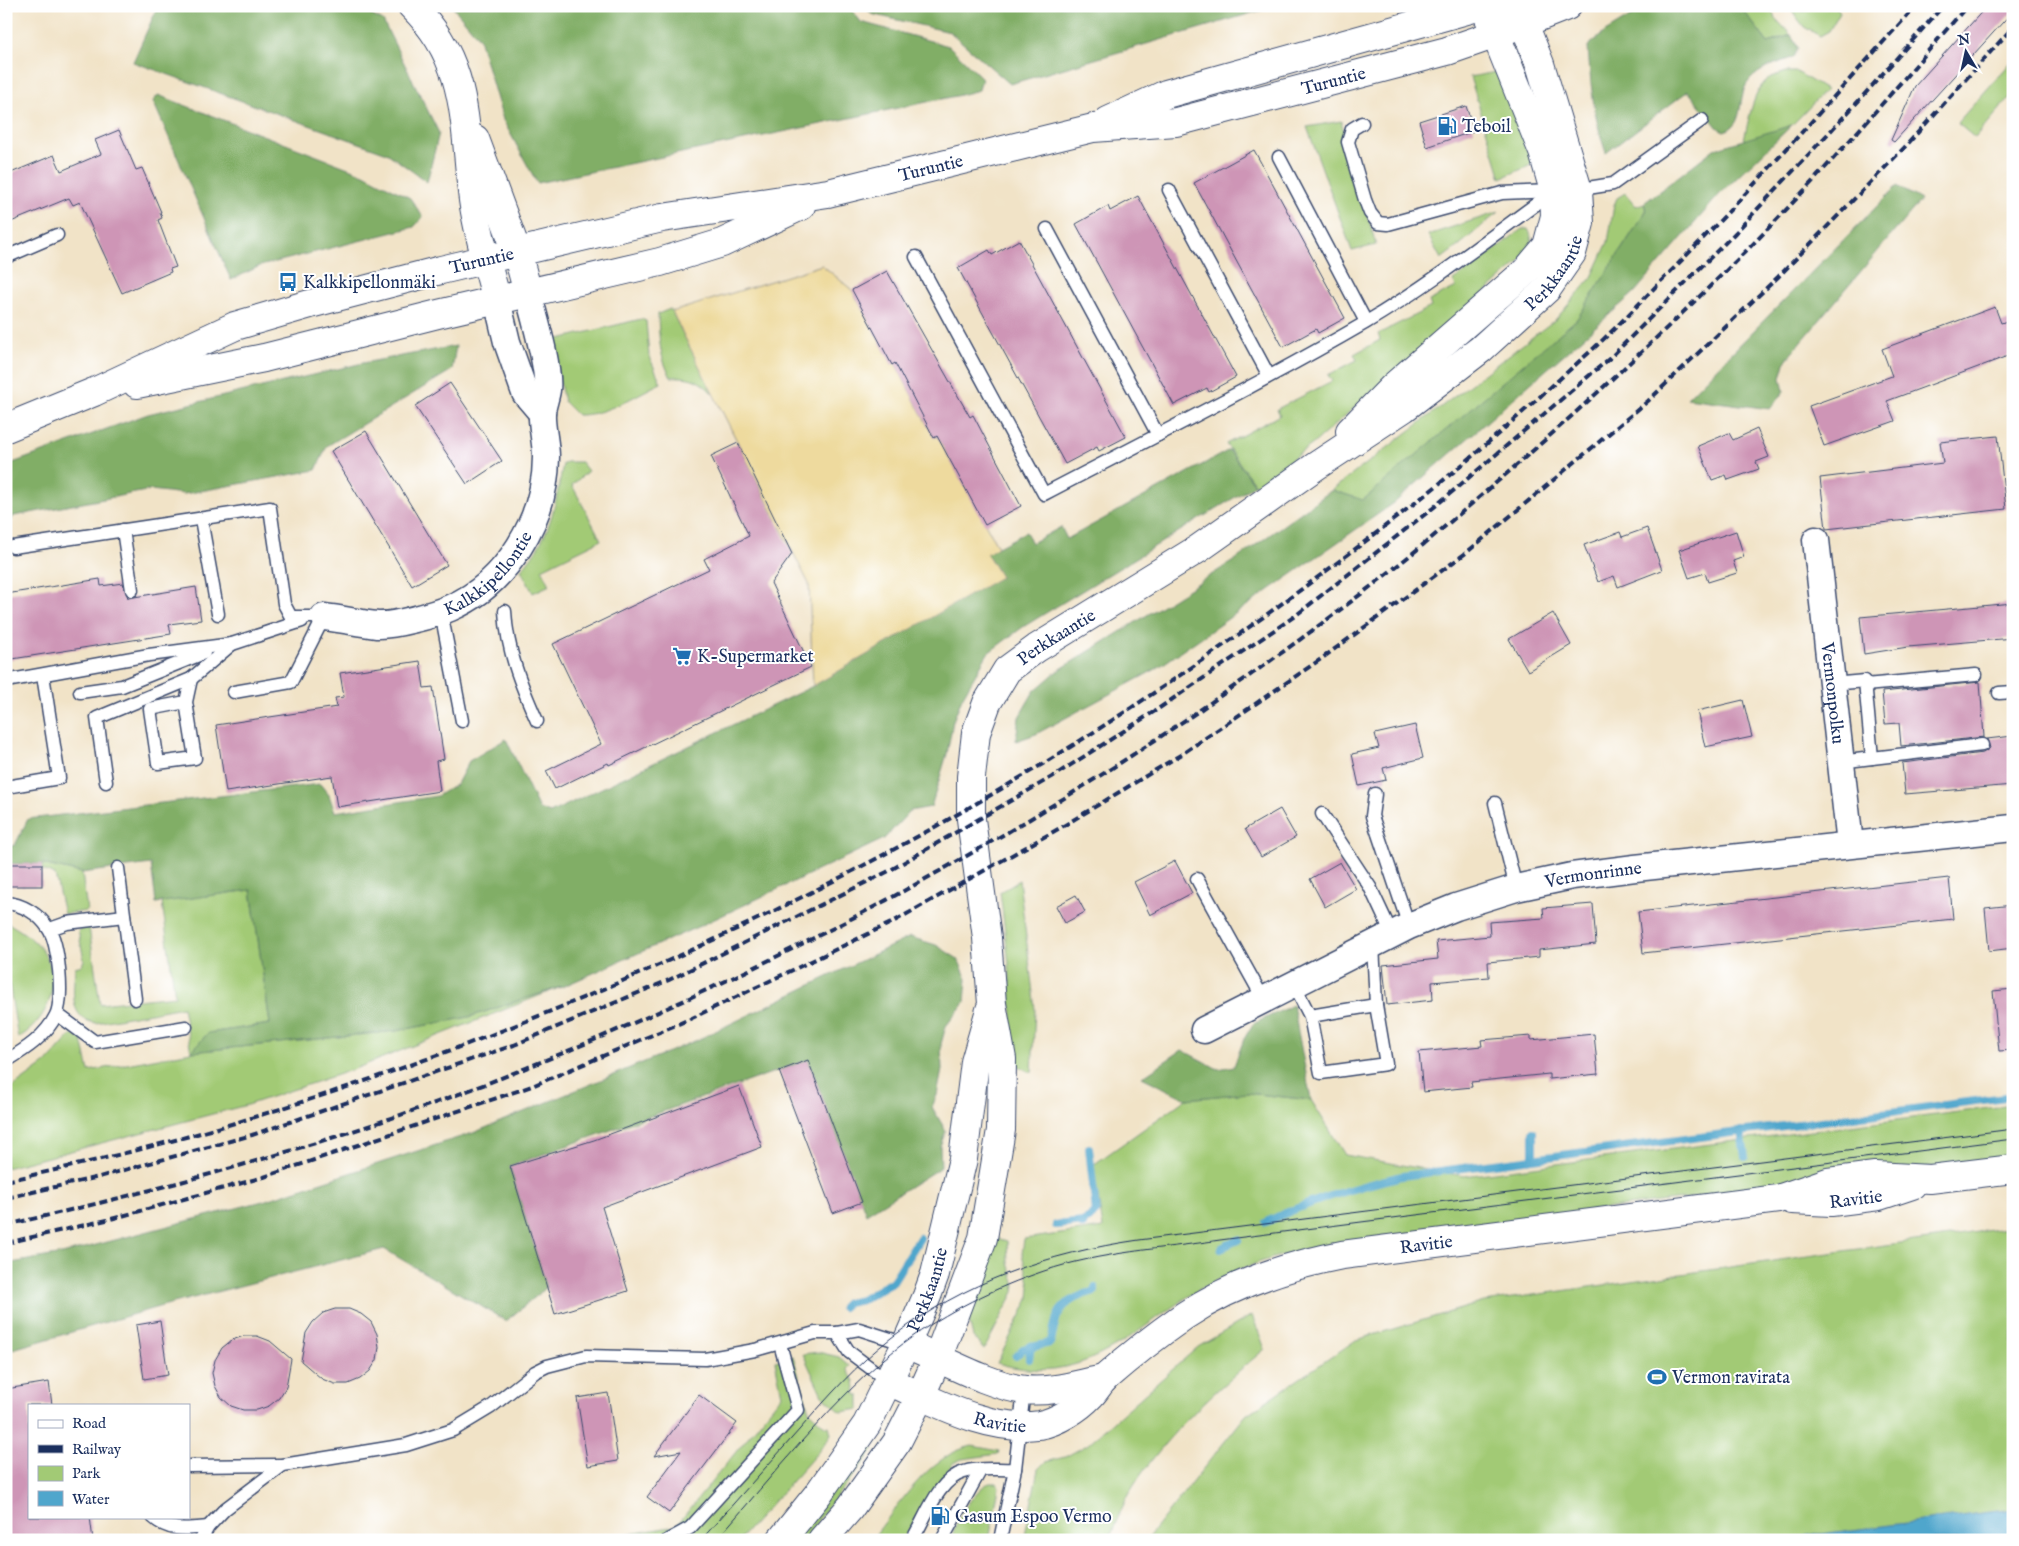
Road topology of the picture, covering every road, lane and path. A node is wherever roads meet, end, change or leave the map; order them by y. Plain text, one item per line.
1 (412, 6) edge
2 (1483, 6) edge
3 (1567, 6) edge
4 (1524, 24) junction
5 (1496, 34) junction
6 (466, 117) junction
7 (1702, 120) dead end
8 (1362, 122) dead end
9 (1093, 128) junction
10 (1278, 157) dead end
11 (1169, 190) dead end
12 (1566, 190) junction
13 (828, 193) junction
14 (1047, 229) dead end
15 (57, 235) dead end
16 (517, 252) junction
17 (6, 257) edge
18 (916, 257) dead end
19 (485, 259) junction
20 (528, 293) junction
21 (497, 300) junction
22 (1366, 322) junction
23 (1270, 376) junction
24 (94, 392) junction
25 (542, 413) junction
26 (6, 428) edge
27 (1158, 434) junction
28 (201, 519) junction
29 (123, 530) junction
30 (1816, 540) dead end
31 (13, 548) dead end
32 (132, 590) dead end
33 (505, 611) dead end
34 (441, 612) junction
35 (218, 614) dead end
36 (324, 617) junction
37 (232, 644) junction
38 (43, 675) junction
39 (1976, 675) dead end
40 (191, 679) junction
41 (6, 681) edge
42 (1832, 684) junction
43 (1865, 686) junction
44 (80, 692) dead end
45 (234, 692) dead end
46 (2013, 692) edge
47 (1999, 693) dead end
48 (186, 702) junction
49 (462, 720) dead end
50 (537, 721) dead end
51 (1982, 745) dead end
52 (1872, 758) junction
53 (1840, 762) junction
54 (106, 782) dead end
55 (6, 787) edge
56 (1375, 794) dead end
57 (1495, 803) dead end
58 (1322, 814) dead end
59 (2013, 828) edge
60 (1850, 844) junction
61 (118, 868) dead end
62 (1197, 879) dead end
63 (1516, 888) junction
64 (6, 903) edge
65 (124, 916) junction
66 (50, 929) junction
67 (1391, 935) junction
68 (1294, 985) junction
69 (135, 999) dead end
70 (1264, 1000) junction
71 (992, 1004) junction
72 (1376, 1005) junction
73 (57, 1014) junction
74 (1310, 1016) junction
75 (186, 1027) dead end
76 (1204, 1030) dead end
77 (6, 1061) edge
78 (2013, 1169) edge
79 (837, 1333) junction
80 (780, 1344) junction
81 (906, 1344) junction
82 (938, 1357) junction
83 (1104, 1379) junction
84 (888, 1381) junction
85 (1024, 1390) junction
86 (921, 1395) junction
87 (1020, 1426) junction
88 (283, 1465) junction
89 (190, 1466) edge
90 (1015, 1469) junction
91 (980, 1471) junction
92 (153, 1518) edge
93 (208, 1527) junction
94 (201, 1540) edge
95 (668, 1540) edge
96 (781, 1540) edge
97 (822, 1540) edge
98 (915, 1540) edge
99 (942, 1540) edge
100 (1000, 1540) edge

1 - 6 main road
2 - 4 main road
2 - 5 main road, Perkkaantie
2 - 9 main road, Turuntie
3 - 4 main road, Turuntie
4 - 5 main road, Turuntie
4 - 12 main road, Perkkaantie
5 - 9 main road, Turuntie
5 - 12 main road, Perkkaantie
6 - 16 main road
6 - 19 main road
7 - 12 lane
8 - 12 lane
9 - 13 main road, Turuntie
10 - 22 lane
11 - 23 lane
12 - 22 lane
12 - 71 main road, Perkkaantie
13 - 16 main road, Turuntie
13 - 20 main road, Turuntie
14 - 27 lane
15 - 17 lane
16 - 19 main road, Turuntie
16 - 20 main road
18 - 27 lane
19 - 21 main road
19 - 24 main road, Turuntie
20 - 21 main road, Turuntie
20 - 25 street, Kalkkipellontie
21 - 24 main road, Turuntie
21 - 25 street
22 - 23 lane
23 - 27 lane
24 - 26 main road, Turuntie
25 - 34 street, Kalkkipellontie
28 - 29 lane
28 - 35 lane
28 - 36 lane
29 - 31 lane
29 - 32 lane
30 - 42 street, Vermonpolku
33 - 50 lane
34 - 36 street, Kalkkipellontie
34 - 49 lane
36 - 37 lane
36 - 45 lane
37 - 38 lane
37 - 40 lane
37 - 44 lane
38 - 41 lane
38 - 55 lane
39 - 43 lane
40 - 48 lane
40 - 54 lane
42 - 43 lane
42 - 53 street, Vermonpolku
43 - 52 lane
46 - 47 lane
48 - 48 lane
51 - 52 lane
52 - 53 lane
53 - 60 street, Vermonpolku
56 - 67 lane
57 - 63 lane
58 - 67 lane
59 - 60 street, Vermonrinne
60 - 63 street, Vermonrinne
61 - 65 lane
62 - 70 lane
63 - 67 street, Vermonrinne
64 - 66 lane
65 - 66 lane
65 - 69 lane
66 - 73 lane
67 - 68 street, Vermonrinne
67 - 72 lane
68 - 70 street, Vermonrinne
68 - 74 lane
70 - 76 street, Vermonrinne
71 - 81 main road, Perkkaantie
71 - 82 main road, Perkkaantie
72 - 74 lane
72 - 74 lane
73 - 75 lane
73 - 77 lane
78 - 83 main road, Ravitie
79 - 80 lane
79 - 81 lane
79 - 84 lane
80 - 88 lane
80 - 95 lane
81 - 82 main road, Ravitie
81 - 84 main road, Perkkaantie
82 - 85 main road, Ravitie
82 - 86 main road, Perkkaantie
83 - 85 main road, Ravitie
83 - 87 main road, Ravitie
84 - 86 main road, Ravitie
84 - 96 main road, Perkkaantie
85 - 87 lane
86 - 87 main road, Ravitie
86 - 97 main road, Perkkaantie
87 - 90 lane
88 - 89 lane
88 - 93 lane
90 - 91 lane
90 - 100 lane
91 - 98 lane
91 - 99 lane
92 - 93 lane
93 - 94 lane

